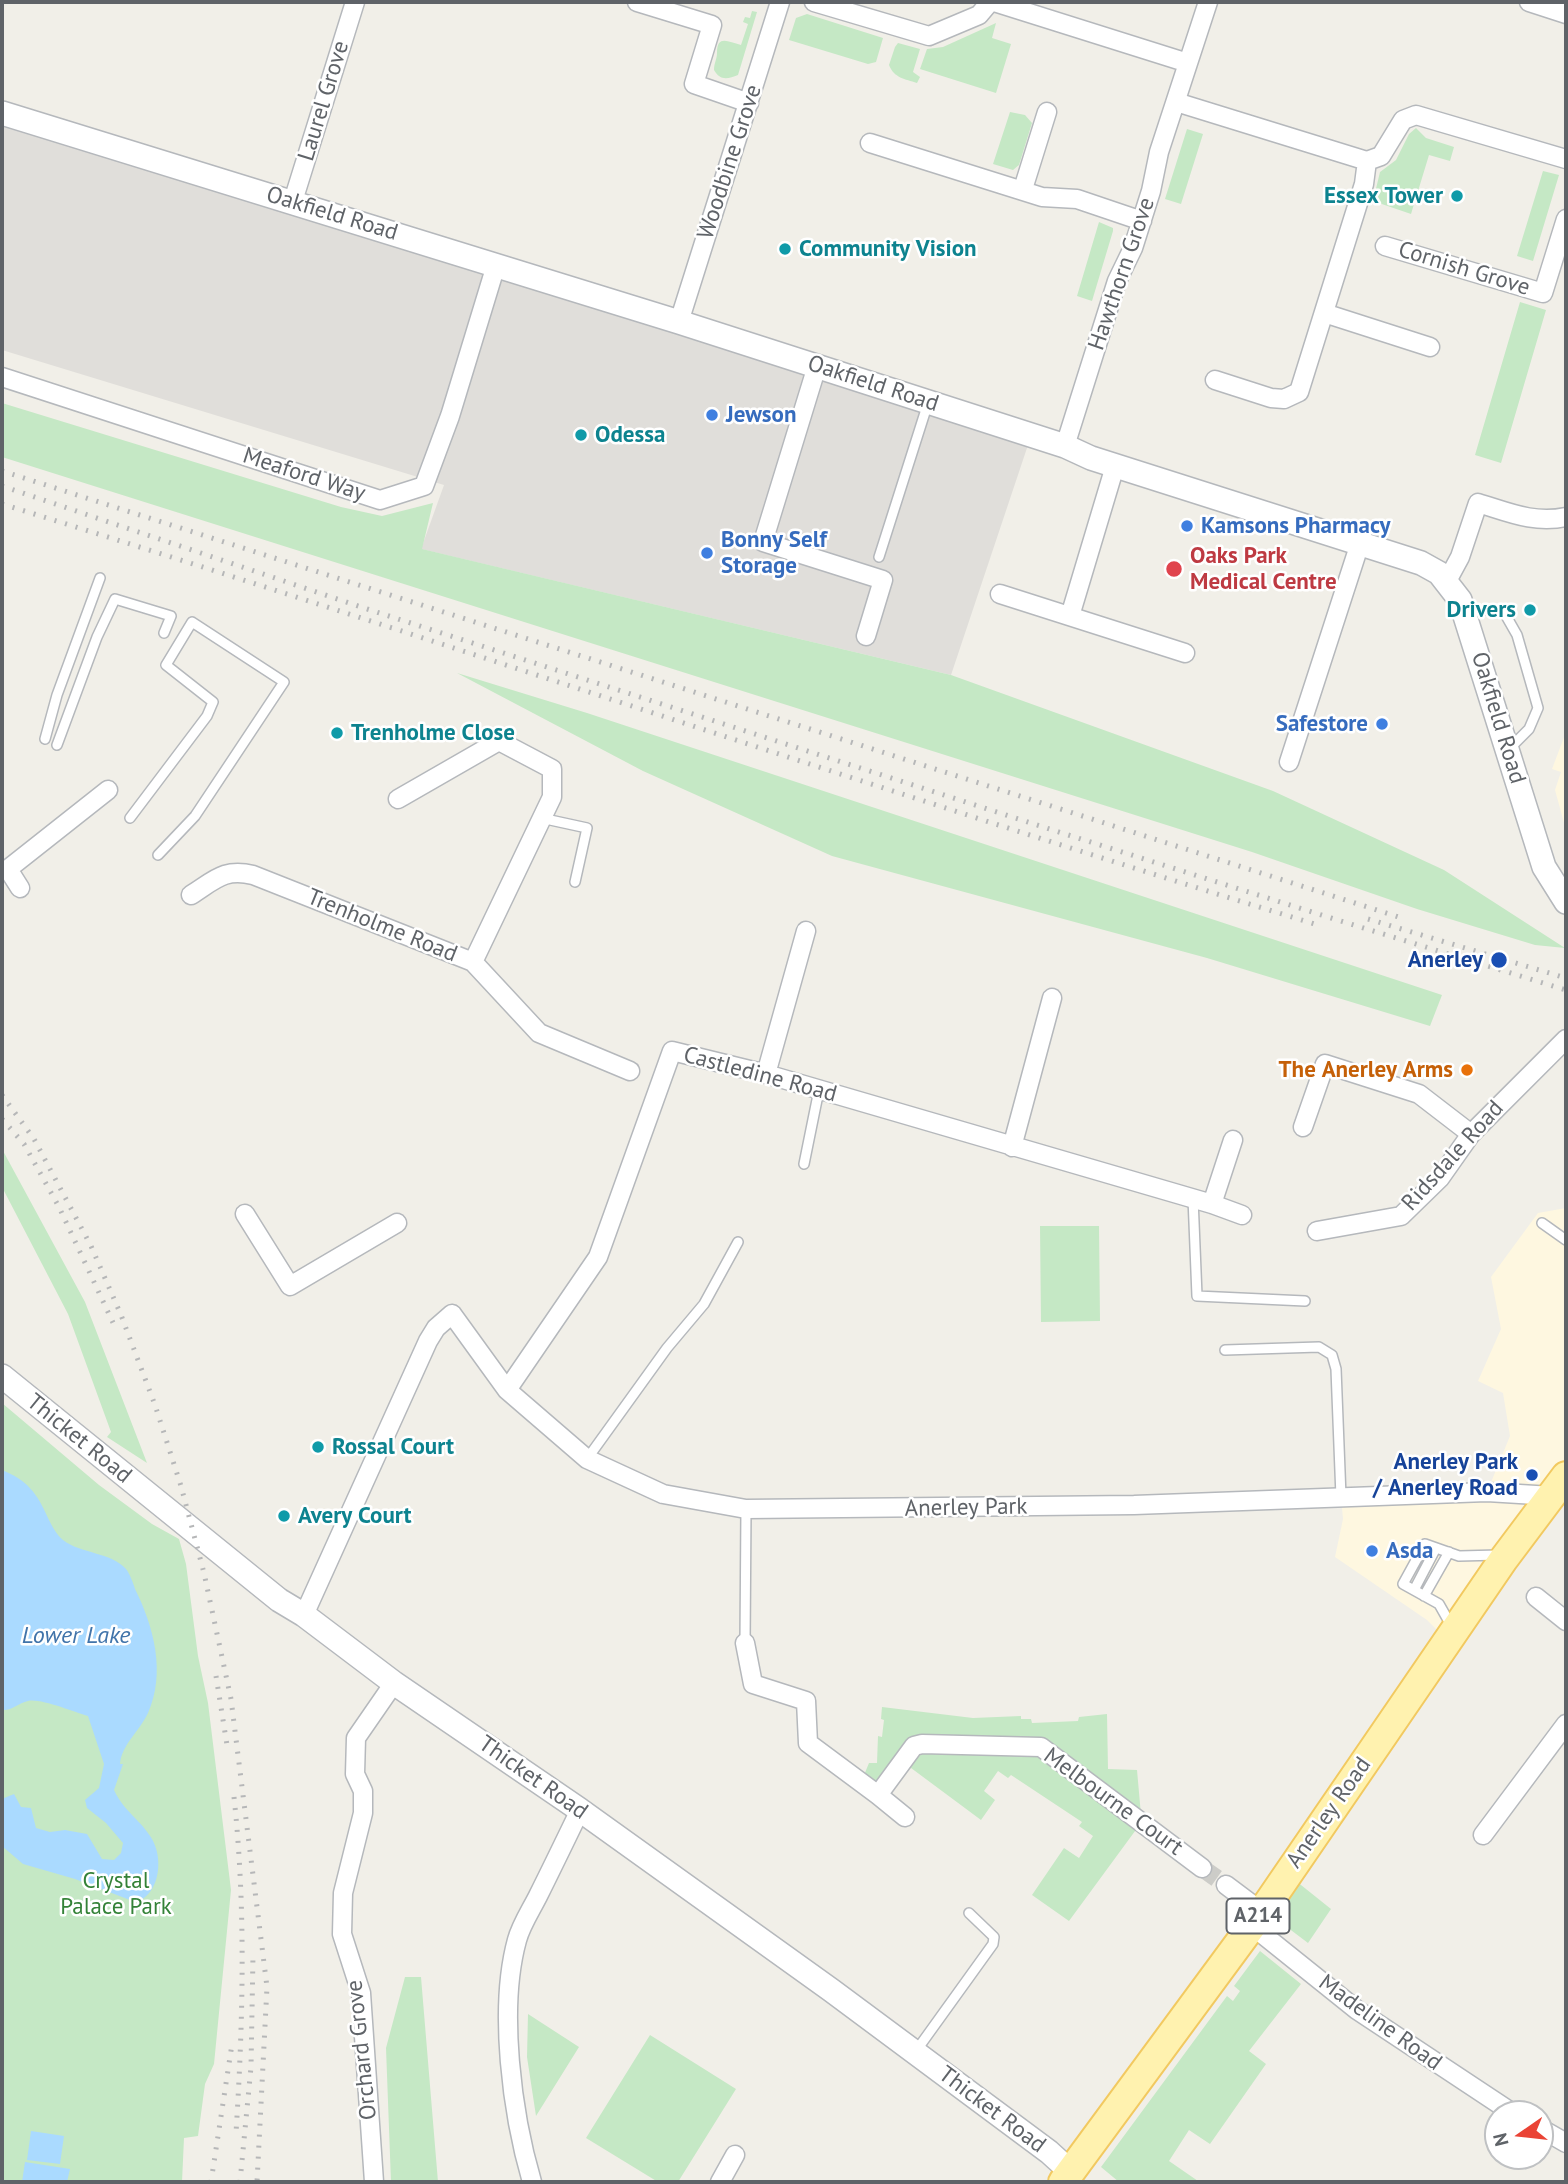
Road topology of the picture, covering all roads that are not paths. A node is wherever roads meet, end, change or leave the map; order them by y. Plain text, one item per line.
1 (355, 2) edge
2 (637, 2) edge
3 (780, 2) edge
4 (814, 2) edge
5 (992, 2) edge
6 (1208, 2) edge
7 (1529, 2) edge
8 (1566, 14) edge
9 (1188, 63) junction
10 (1176, 102) junction
11 (749, 103) junction
12 (1047, 112) dead end
13 (2, 113) edge
14 (870, 143) dead end
15 (1374, 158) junction
16 (1566, 159) edge
17 (1023, 189) junction
18 (293, 201) junction
19 (1142, 221) junction
20 (1565, 228) edge
21 (1385, 246) dead end
22 (496, 265) junction
23 (1324, 313) junction
24 (680, 321) junction
25 (1430, 347) dead end
26 (817, 366) junction
27 (2, 377) edge
28 (1215, 380) dead end
29 (928, 401) junction
30 (1065, 446) junction
31 (1115, 466) junction
32 (1566, 517) edge
33 (1360, 543) junction
34 (879, 556) dead end
35 (100, 579) dead end
36 (1447, 581) junction
37 (1000, 594) dead end
38 (1464, 610) junction
39 (1070, 616) junction
40 (164, 633) dead end
41 (866, 636) dead end
42 (1185, 653) dead end
43 (45, 739) dead end
44 (57, 745) dead end
45 (1508, 749) junction
46 (1289, 762) dead end
47 (108, 790) dead end
48 (398, 799) dead end
49 (130, 818) dead end
50 (541, 818) junction
51 (158, 855) dead end
52 (575, 882) dead end
53 (20, 888) dead end
54 (191, 895) dead end
55 (1566, 902) edge
56 (806, 931) dead end
57 (473, 962) junction
58 (1052, 998) dead end
59 (1566, 1039) edge
60 (630, 1071) dead end
61 (766, 1074) junction
62 (819, 1090) junction
63 (1303, 1127) dead end
64 (1471, 1134) junction
65 (1233, 1140) dead end
66 (1012, 1147) junction
67 (804, 1164) dead end
68 (1193, 1198) junction
69 (1212, 1203) junction
70 (245, 1214) dead end
71 (1242, 1215) dead end
72 (397, 1223) dead end
73 (1542, 1223) dead end
74 (1317, 1231) dead end
75 (1566, 1240) edge
76 (738, 1242) dead end
77 (1304, 1301) dead end
78 (1225, 1350) dead end
79 (2, 1376) edge
80 (507, 1390) junction
81 (587, 1458) junction
82 (1559, 1486) edge
83 (1341, 1497) junction
84 (746, 1509) junction
85 (1449, 1552) junction
86 (1507, 1555) junction
87 (1424, 1596) junction
88 (1536, 1597) dead end
89 (304, 1615) junction
90 (1566, 1621) edge
91 (1454, 1632) junction
92 (745, 1643) joint
93 (394, 1683) junction
94 (1566, 1724) edge
95 (878, 1795) junction
96 (580, 1810) junction
97 (905, 1817) dead end
98 (1483, 1835) dead end
99 (1202, 1868) tunnel mouth
100 (1226, 1885) tunnel mouth
101 (969, 1913) dead end
102 (1256, 1919) junction
103 (915, 2052) junction
104 (1493, 2100) edge
105 (735, 2155) dead end
106 (1073, 2179) edge
107 (374, 2182) edge
108 (532, 2182) edge
109 (720, 2182) edge

1 - 18 street, Laurel Grove
2 - 11 street
3 - 11 street, Woodbine Grove
4 - 5 street
5 - 9 street
6 - 9 street, Hawthorn Grove
7 - 8 street
9 - 10 street, Hawthorn Grove
10 - 15 street
10 - 19 street, Hawthorn Grove
11 - 24 street, Woodbine Grove
12 - 17 street
13 - 18 street, Oakfield Road
14 - 17 street
15 - 16 street
15 - 23 street
17 - 19 street
18 - 22 street, Oakfield Road
19 - 30 street, Hawthorn Grove
20 - 21 street, Cornish Grove
22 - 24 street, Oakfield Road
22 - 27 street, Meaford Way
23 - 25 street
23 - 28 street
24 - 26 street, Oakfield Road
26 - 29 street, Oakfield Road
26 - 41 street
29 - 30 street, Oakfield Road
29 - 34 lane
30 - 31 street, Oakfield Road
31 - 33 street, Oakfield Road
31 - 39 street
32 - 36 street
33 - 36 street, Oakfield Road
33 - 46 street
35 - 43 lane
36 - 38 street, Oakfield Road
37 - 39 street
38 - 45 street, Oakfield Road
38 - 45 lane
39 - 42 street
40 - 44 lane
45 - 55 street, Oakfield Road
47 - 53 street
48 - 50 street
49 - 51 lane
50 - 52 lane
50 - 57 street
54 - 57 street, Trenholme Road
56 - 61 street
57 - 60 street, Trenholme Road
58 - 66 street
59 - 64 street, Ridsdale Road
61 - 62 street, Castledine Road
61 - 80 street, Castledine Road
62 - 66 street, Castledine Road
62 - 67 lane
63 - 64 street
64 - 74 street, Ridsdale Road
65 - 69 street
66 - 68 street, Castledine Road
68 - 69 street, Castledine Road
68 - 77 lane
69 - 71 street, Castledine Road
70 - 72 street
73 - 75 lane
76 - 81 lane
78 - 83 lane
79 - 89 street, Thicket Road
80 - 81 street, Anerley Park
80 - 89 street, Anerley Park
81 - 84 street, Anerley Park
82 - 83 street, Anerley Park
82 - 86 main road, Anerley Road / A214
83 - 84 street, Anerley Park
84 - 92 lane
85 - 86 lane
85 - 87 lane
85 - 87 lane
86 - 91 main road, Anerley Road / A214
87 - 91 lane
88 - 90 street
89 - 93 street, Thicket Road
91 - 102 main road, Anerley Road / A214
92 - 95 street
93 - 96 street, Thicket Road
93 - 107 street, Orchard Grove
94 - 98 street
95 - 97 street
95 - 99 street, Melbourne Court
96 - 103 street, Thicket Road
96 - 108 street
100 - 102 street
101 - 103 lane
102 - 104 street, Madeline Road
102 - 106 main road, Anerley Road / A214
103 - 106 street, Thicket Road
105 - 109 street

